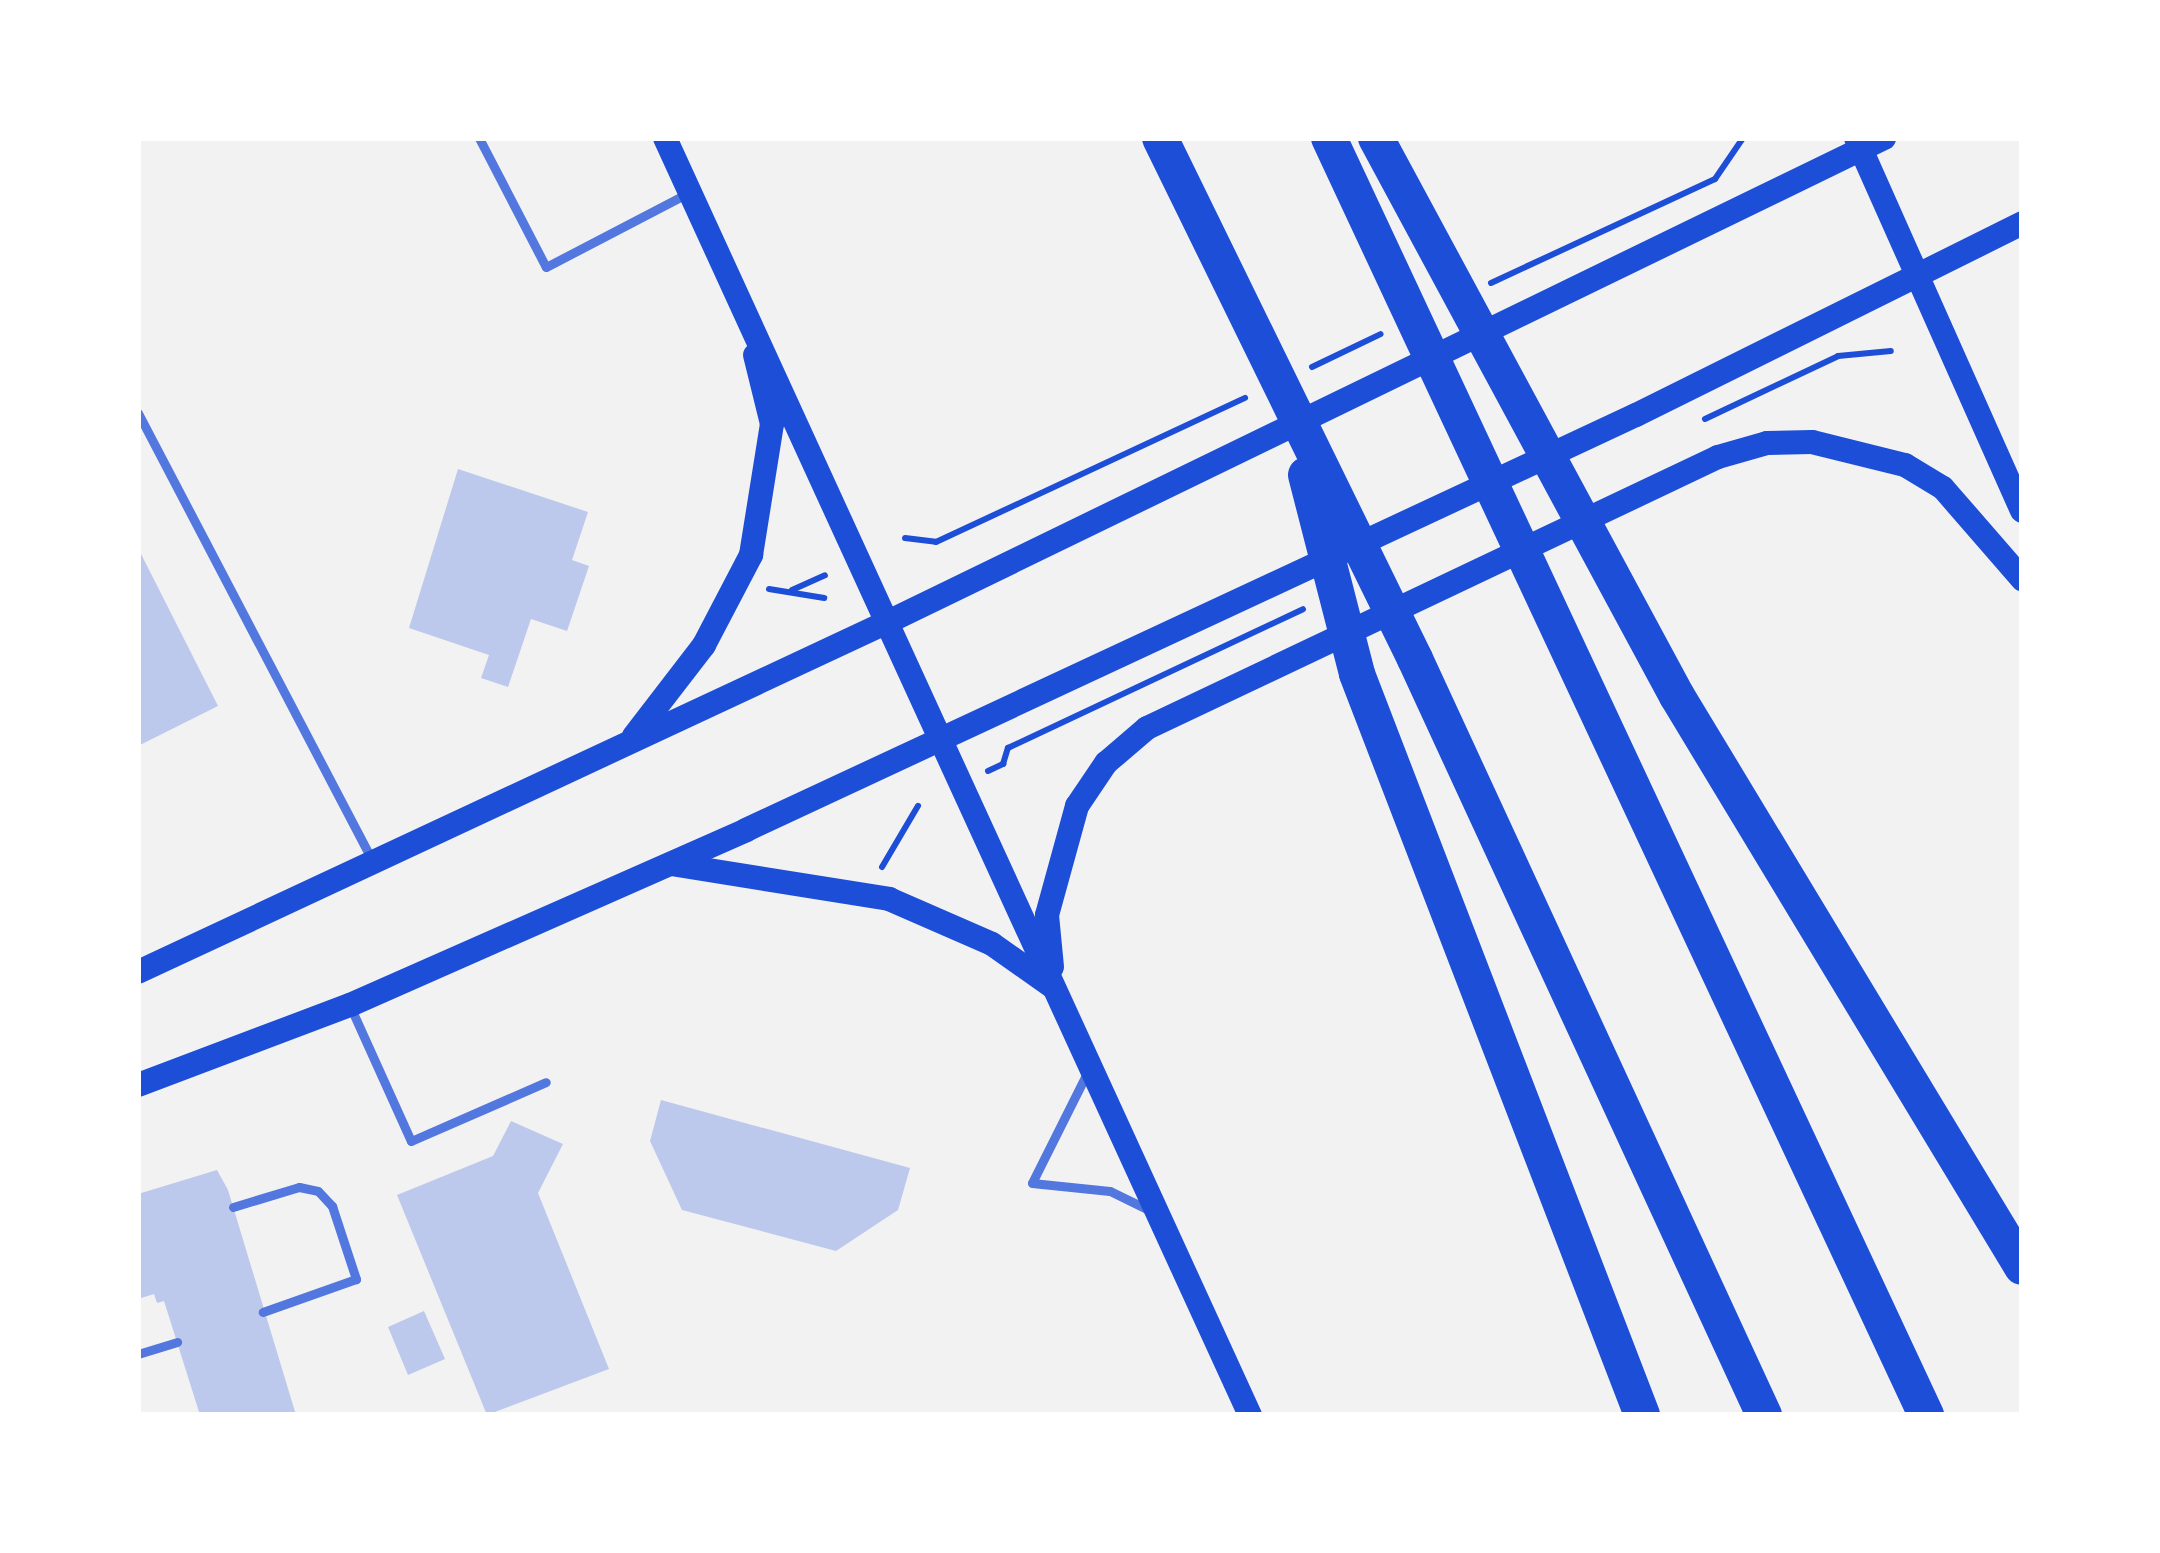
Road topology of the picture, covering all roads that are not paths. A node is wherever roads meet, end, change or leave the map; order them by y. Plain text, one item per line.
1 (479, 138) edge
2 (664, 138) edge
3 (1160, 138) edge
4 (1329, 138) edge
5 (1376, 138) edge
6 (1867, 142) edge
7 (691, 192) junction
8 (2022, 224) edge
9 (1913, 276) junction
10 (742, 300) junction
11 (1289, 408) junction
12 (138, 413) edge
13 (2022, 511) edge
14 (2022, 579) edge
15 (892, 620) junction
16 (944, 735) junction
17 (628, 743) junction
18 (373, 862) junction
19 (669, 864) junction
20 (138, 972) edge
21 (1053, 987) junction
22 (350, 1005) junction
23 (1090, 1066) junction
24 (546, 1082) dead end
25 (138, 1085) edge
26 (233, 1207) dead end
27 (1153, 1212) junction
28 (2022, 1267) edge
29 (263, 1312) dead end
30 (177, 1342) dead end
31 (138, 1354) edge
32 (1250, 1415) edge
33 (1642, 1415) edge
34 (1763, 1415) edge
35 (1926, 1415) edge

1 - 7 lane
2 - 7 main road
3 - 11 highway
4 - 35 highway
5 - 28 highway
6 - 9 main road
6 - 15 main road
7 - 10 main road
8 - 9 main road
9 - 13 main road
9 - 16 main road
10 - 15 main road
10 - 17 main road
11 - 33 highway
11 - 34 highway
12 - 18 lane
14 - 21 main road
15 - 16 main road
15 - 17 main road
16 - 19 main road
16 - 21 main road
17 - 18 main road
18 - 20 main road
19 - 21 main road
19 - 22 main road
21 - 23 main road
22 - 24 lane
22 - 25 main road
23 - 27 main road
23 - 27 lane
26 - 29 lane
27 - 32 main road
30 - 31 lane

